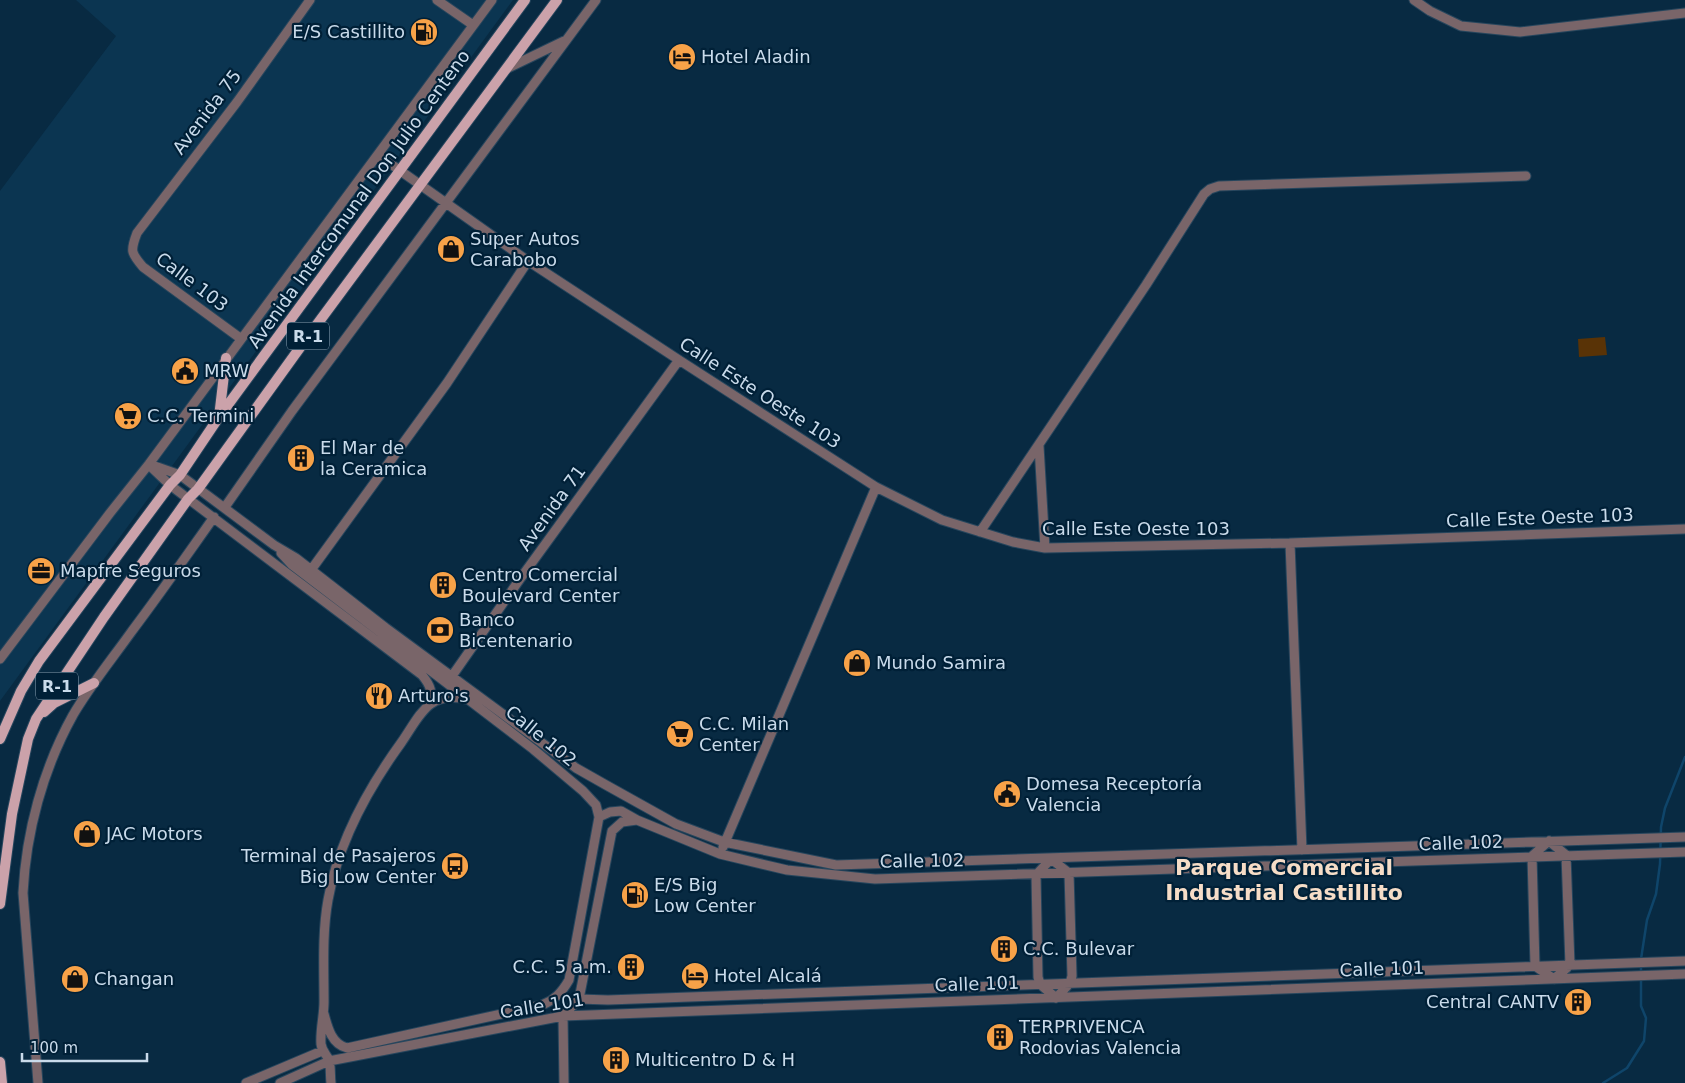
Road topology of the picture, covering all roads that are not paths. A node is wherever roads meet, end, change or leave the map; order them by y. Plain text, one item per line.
1 (310, 0) edge
2 (437, 0) edge
3 (492, 0) edge
4 (525, 0) edge
5 (557, 0) edge
6 (596, 0) edge
7 (1414, 0) edge
8 (1685, 13) edge
9 (472, 25) junction
10 (566, 40) junction
11 (505, 69) junction
12 (378, 155) junction
13 (400, 171) junction
14 (1526, 176) dead end
15 (420, 184) junction
16 (446, 203) junction
17 (132, 245) joint
18 (528, 261) junction
19 (240, 338) junction
20 (226, 358) junction
21 (679, 360) junction
22 (219, 417) junction
23 (1039, 446) junction
24 (148, 464) junction
25 (180, 475) junction
26 (170, 485) junction
27 (876, 487) junction
28 (198, 489) junction
29 (188, 499) junction
30 (225, 507) junction
31 (214, 518) junction
32 (1685, 529) edge
33 (980, 532) junction
34 (1290, 543) junction
35 (274, 545) junction
36 (1045, 548) junction
37 (311, 570) junction
38 (0, 658) edge
39 (452, 676) junction
40 (94, 683) junction
41 (467, 699) junction
42 (428, 705) junction
43 (36, 719) junction
44 (1, 732) edge
45 (599, 817) junction
46 (637, 820) junction
47 (1681, 837) edge
48 (1549, 841) junction
49 (724, 842) junction
50 (1302, 850) junction
51 (1681, 852) edge
52 (720, 854) junction
53 (1566, 855) junction
54 (1532, 856) junction
55 (1051, 859) junction
56 (1036, 874) junction
57 (1069, 874) junction
58 (0, 896) edge
59 (0, 904) edge
60 (580, 923) junction
61 (592, 936) junction
62 (1685, 961) edge
63 (1570, 965) junction
64 (1536, 966) junction
65 (1685, 974) edge
66 (1554, 979) junction
67 (1070, 983) junction
68 (1040, 984) junction
69 (870, 990) junction
70 (656, 998) junction
71 (1056, 998) junction
72 (579, 999) junction
73 (871, 1004) junction
74 (656, 1012) junction
75 (508, 1013) junction
76 (324, 1014) junction
77 (562, 1016) junction
78 (511, 1026) junction
79 (322, 1051) junction
80 (329, 1061) junction
81 (0, 1062) edge
82 (2, 1083) edge
83 (38, 1083) edge
84 (246, 1083) edge
85 (280, 1083) edge
86 (331, 1083) edge
87 (564, 1083) edge

1 - 17 street, Avenida 75
2 - 9 street
3 - 9 street, Avenida Intercomunal Don Julio Centeno
4 - 13 main road, Avenida Intercomunal Don Julio Centeno / R-1
5 - 11 main road, R-1
6 - 10 street
7 - 8 street
9 - 12 street, Avenida Intercomunal Don Julio Centeno
10 - 11 street
10 - 16 street
11 - 15 main road, R-1
12 - 13 street, Calle Este Oeste 103
12 - 19 street, Avenida Intercomunal Don Julio Centeno
13 - 15 street, Calle Este Oeste 103
13 - 22 main road, Avenida Intercomunal Don Julio Centeno / R-1
14 - 23 street
15 - 16 street, Calle Este Oeste 103
15 - 28 main road, R-1
16 - 18 street, Calle Este Oeste 103
16 - 30 street
17 - 19 street, Calle 103
18 - 21 street, Calle Este Oeste 103
18 - 37 street
19 - 20 street, Avenida Intercomunal Don Julio Centeno
20 - 22 main road
20 - 24 street, Avenida Intercomunal Don Julio Centeno
21 - 27 street, Calle Este Oeste 103
21 - 39 street, Avenida 71
22 - 25 main road, Avenida Intercomunal Don Julio Centeno / R-1
23 - 33 street
23 - 36 street
24 - 25 street, Calle 102
24 - 26 street
24 - 38 street, Avenida Intercomunal Don Julio Centeno
25 - 26 main road, Avenida Intercomunal Don Julio Centeno / R-1
25 - 28 street, Calle 102
26 - 29 street
26 - 44 main road, Avenida Intercomunal Don Julio Centeno / R-1
27 - 33 street, Calle Este Oeste 103
27 - 49 street
28 - 29 main road, R-1
28 - 30 street, Calle 102
29 - 31 street
29 - 43 main road, R-1
30 - 35 street, Calle 102
31 - 40 street
31 - 42 street
32 - 34 street, Calle Este Oeste 103
33 - 36 street, Calle Este Oeste 103
34 - 36 street, Calle Este Oeste 103
34 - 50 street
35 - 37 street, Calle 102
35 - 41 street, Calle 102
37 - 39 street, Calle 102
39 - 49 street, Calle 102
40 - 43 main road
40 - 83 street
41 - 42 street
41 - 45 street, Calle 102
42 - 76 street
43 - 58 main road, R-1
45 - 46 street, Calle 102
45 - 60 street
46 - 52 street, Calle 102
46 - 61 street
47 - 48 street, Calle 102
48 - 50 street, Calle 102
48 - 53 street
48 - 54 street
49 - 52 street
49 - 55 street, Calle 102
50 - 55 street, Calle 102
51 - 53 street, Calle 102
52 - 56 street, Calle 102
53 - 54 street, Calle 102
53 - 63 street
54 - 57 street, Calle 102
54 - 64 street
55 - 56 street
55 - 57 street
56 - 57 street, Calle 102
56 - 68 street
57 - 67 street
58 - 59 main road, R-1
60 - 61 street
60 - 75 street
61 - 72 street
62 - 63 street, Calle 101
63 - 64 street, Calle 101
63 - 66 street
64 - 66 street
64 - 67 street, Calle 101
65 - 66 street, Calle 101
66 - 71 street, Calle 101
67 - 68 street, Calle 101
67 - 71 street
68 - 69 street, Calle 101
68 - 71 street
69 - 70 street, Calle 101
69 - 73 street
70 - 72 street, Calle 101
70 - 74 street
71 - 73 street, Calle 101
72 - 77 street
73 - 74 street, Calle 101
74 - 77 street, Calle 101
75 - 76 street
75 - 78 street
76 - 79 street
77 - 78 street, Calle 101
77 - 87 street
78 - 80 street, Calle 101
79 - 80 street
79 - 84 street
80 - 85 street, Calle 101
80 - 86 street
81 - 82 main road

